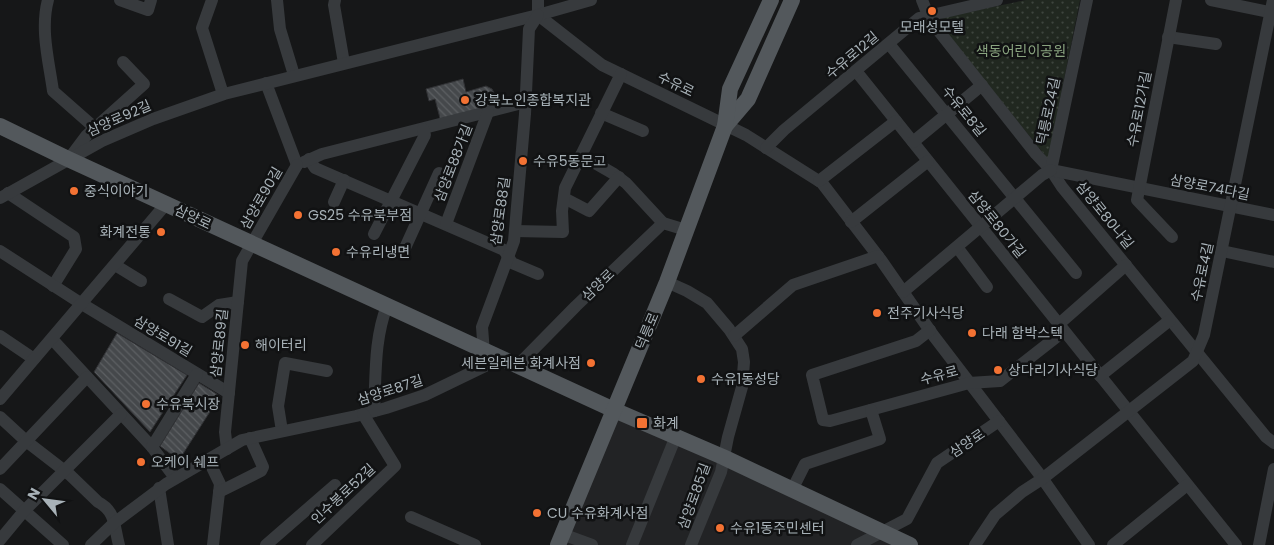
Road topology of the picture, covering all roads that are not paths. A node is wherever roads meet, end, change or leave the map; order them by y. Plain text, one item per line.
1 (48, 0) edge
2 (120, 0) edge
3 (212, 0) edge
4 (277, 0) edge
5 (335, 0) edge
6 (538, 0) edge
7 (591, 0) edge
8 (771, 0) edge
9 (792, 0) edge
10 (922, 0) edge
11 (997, 0) edge
12 (1087, 0) edge
13 (1176, 0) edge
14 (1211, 0) edge
15 (576, 2) edge
16 (149, 5) edge
17 (1272, 8) edge
18 (538, 16) junction
19 (928, 16) junction
20 (1168, 37) junction
21 (889, 44) junction
22 (1216, 44) dead end
23 (123, 62) dead end
24 (344, 63) junction
25 (856, 71) junction
26 (621, 74) junction
27 (294, 75) junction
28 (266, 83) junction
29 (982, 85) junction
30 (223, 94) junction
31 (526, 102) junction
32 (488, 112) junction
33 (601, 113) junction
34 (946, 114) junction
35 (896, 121) junction
36 (0, 126) edge
37 (725, 126) junction
38 (95, 128) junction
39 (423, 129) junction
40 (643, 131) dead end
41 (913, 142) junction
42 (766, 148) junction
43 (580, 156) junction
44 (68, 159) junction
45 (309, 159) junction
46 (928, 161) junction
47 (297, 165) junction
48 (1051, 170) junction
49 (439, 173) dead end
50 (619, 177) junction
51 (344, 180) junction
52 (819, 181) junction
53 (1140, 188) junction
54 (4, 196) edge
55 (564, 198) junction
56 (1014, 198) junction
57 (391, 200) junction
58 (334, 202) dead end
59 (166, 204) junction
60 (1231, 206) junction
61 (420, 213) junction
62 (1274, 215) edge
63 (851, 222) junction
64 (663, 223) junction
65 (446, 224) junction
66 (980, 227) junction
67 (686, 230) junction
68 (515, 231) junction
69 (374, 234) dead end
70 (1172, 237) dead end
71 (252, 243) junction
72 (957, 247) junction
73 (405, 248) dead end
74 (1222, 251) junction
75 (2, 256) edge
76 (508, 256) junction
77 (878, 256) junction
78 (1274, 262) edge
79 (115, 265) junction
80 (1126, 265) junction
81 (1076, 273) dead end
82 (538, 274) dead end
83 (141, 281) dead end
84 (667, 282) junction
85 (53, 286) junction
86 (987, 287) dead end
87 (903, 292) junction
88 (169, 299) dead end
89 (238, 302) junction
90 (82, 304) junction
91 (388, 306) junction
92 (1170, 320) junction
93 (1060, 326) junction
94 (930, 330) junction
95 (0, 336) edge
96 (734, 336) junction
97 (52, 339) junction
98 (483, 350) junction
99 (1197, 352) junction
100 (34, 359) junction
101 (518, 365) junction
102 (327, 371) dead end
103 (197, 374) junction
104 (1100, 376) junction
105 (87, 377) junction
106 (969, 383) junction
107 (229, 393) junction
108 (0, 399) edge
109 (614, 410) junction
110 (871, 410) junction
111 (1129, 412) junction
112 (368, 413) junction
113 (121, 414) junction
114 (0, 417) edge
115 (999, 422) junction
116 (282, 431) junction
117 (676, 436) junction
118 (250, 438) junction
119 (26, 441) junction
120 (1274, 443) edge
121 (152, 447) junction
122 (227, 449) junction
123 (723, 457) junction
124 (208, 460) junction
125 (0, 469) edge
126 (64, 470) junction
127 (1273, 477) edge
128 (175, 478) junction
129 (1042, 479) junction
130 (335, 485) dead end
131 (1187, 485) junction
132 (159, 488) junction
133 (0, 489) edge
134 (792, 490) junction
135 (219, 492) junction
136 (24, 511) junction
137 (411, 516) dead end
138 (114, 523) junction
139 (882, 532) junction
140 (0, 540) edge
141 (560, 540) edge
142 (696, 543) edge
143 (1233, 544) edge
144 (63, 545) edge
145 (91, 545) edge
146 (119, 545) edge
147 (168, 545) edge
148 (213, 545) edge
149 (266, 545) edge
150 (312, 545) edge
151 (475, 545) edge
152 (592, 545) edge
153 (632, 545) edge
154 (857, 545) edge
155 (910, 545) edge
156 (975, 545) edge
157 (1089, 545) edge
158 (1114, 545) edge
159 (1259, 545) edge

1 - 38 street, 삼양로92길
2 - 16 street
3 - 30 street
4 - 27 street
5 - 24 street
6 - 18 street
7 - 15 street, 삼양로92길
8 - 37 main road, 덕릉로
9 - 37 main road, 덕릉로
10 - 19 street, 삼양로80나길
11 - 19 street, 수유로12길
12 - 48 street, 덕릉로24길
13 - 20 street, 수유로12가길
14 - 17 street
15 - 18 street, 삼양로92길
17 - 60 street, 수유로4길
18 - 24 street, 삼양로92길
18 - 26 street, 수유로
18 - 31 street, 삼양로88길
19 - 21 street, 수유로12길
19 - 29 street, 삼양로80나길
20 - 22 street
20 - 53 street, 수유로12가길
21 - 25 street, 수유로12길
21 - 34 street, 수유로8길
23 - 38 street, 삼양로92길
24 - 27 street, 삼양로92길
25 - 35 street, 삼양로80가길
25 - 42 street, 수유로12길
26 - 33 street
26 - 37 street, 수유로
27 - 28 street, 삼양로92길
28 - 30 street, 삼양로92길
28 - 47 street, 삼양로90길
29 - 34 street
29 - 48 street, 삼양로80나길
30 - 44 street, 삼양로92길
31 - 32 street
31 - 68 street, 삼양로88길
32 - 39 street
32 - 65 street, 삼양로88가길
33 - 40 street
33 - 43 street
34 - 41 street
34 - 56 street, 수유로8길
35 - 41 street, 삼양로80가길
35 - 52 street
36 - 44 main road, 삼양로
37 - 42 street, 수유로
37 - 67 main road, 덕릉로
38 - 44 street, 삼양로92길
39 - 45 street
39 - 57 street
41 - 46 street, 삼양로80가길
42 - 52 street, 수유로
43 - 50 street
43 - 55 street
44 - 54 street
44 - 59 main road, 삼양로
45 - 47 street
45 - 51 street, 삼양로88가길
46 - 63 street
46 - 66 street, 삼양로80가길
47 - 71 street, 삼양로90길
48 - 53 street, 삼양로74다길
48 - 56 street
48 - 80 street, 삼양로80나길
49 - 61 street, 삼양로88가길
50 - 55 street
50 - 64 street
51 - 57 street, 삼양로88가길
51 - 58 street
52 - 63 street, 수유로
53 - 60 street, 삼양로74다길
53 - 70 street
54 - 85 street
55 - 68 street
56 - 66 street
56 - 81 street, 수유로8길
57 - 61 street, 삼양로88가길
57 - 69 street
59 - 71 main road, 삼양로
59 - 79 street
60 - 62 street, 삼양로74다길
60 - 74 street, 수유로4길
61 - 65 street, 삼양로88가길
61 - 73 street, 삼양로88가길
63 - 77 street, 수유로
64 - 67 street
64 - 101 street, 삼양로
65 - 76 street, 삼양로88가길
66 - 72 street
66 - 93 street, 삼양로80가길
67 - 84 main road, 덕릉로
68 - 76 street, 삼양로88길
71 - 89 street, 삼양로89길
71 - 91 main road, 삼양로
72 - 86 street
72 - 87 street
74 - 78 street
74 - 99 street, 수유로4길
75 - 85 street, 삼양로91길
76 - 82 street, 삼양로88가길
76 - 98 street, 삼양로88길
77 - 87 street, 수유로
77 - 96 street
79 - 83 street
79 - 90 street
80 - 92 street, 삼양로80나길
80 - 93 street
84 - 96 street
84 - 109 main road, 덕릉로
85 - 90 street, 삼양로91길
87 - 94 street, 수유로
88 - 89 street
89 - 107 street, 삼양로89길
90 - 97 street
90 - 103 street, 삼양로91길
91 - 98 main road, 삼양로
91 - 112 street
92 - 99 street, 삼양로80나길
92 - 104 street
93 - 104 street, 삼양로80가길
93 - 106 street, 수유로
94 - 106 street, 수유로
94 - 110 street, 수유로
95 - 100 street
96 - 123 street
97 - 100 street
97 - 105 street
98 - 101 main road, 삼양로
98 - 112 street, 삼양로87길
99 - 111 street, 수유로4길
99 - 120 street, 삼양로80나길
100 - 108 street
101 - 109 main road, 삼양로
102 - 116 street
103 - 107 street, 삼양로91길
103 - 121 street
104 - 111 street, 삼양로80가길
105 - 113 street
105 - 119 street
106 - 110 street, 수유로
106 - 115 street, 수유로
107 - 122 street, 삼양로89길
109 - 117 main road, 삼양로
109 - 141 main road, 덕릉로
110 - 134 street
111 - 129 street, 수유로4길
111 - 131 street, 삼양로80가길
112 - 116 street, 삼양로87길
112 - 150 street, 인수봉로52길
113 - 121 street
113 - 126 street
114 - 119 street
115 - 129 street, 수유로
115 - 139 street, 삼양로
116 - 118 street, 삼양로87길
117 - 123 main road, 삼양로
117 - 153 street
118 - 122 street, 삼양로87길
118 - 135 street
119 - 125 street
119 - 126 street
121 - 128 street
122 - 124 street, 삼양로87길
123 - 134 main road, 삼양로
123 - 142 street, 삼양로85길
124 - 128 street, 삼양로87길
124 - 135 street
126 - 136 street
126 - 138 street
127 - 159 street
128 - 132 street, 삼양로87길
129 - 156 street
129 - 157 street, 수유로
130 - 149 street
131 - 143 street, 삼양로80가길
131 - 158 street
132 - 138 street, 삼양로87길
132 - 147 street
133 - 136 street
134 - 139 main road, 삼양로
135 - 148 street
136 - 140 street
136 - 144 street
137 - 151 street
138 - 145 street, 삼양로87길
138 - 146 street
139 - 154 street, 삼양로
139 - 155 main road, 삼양로
141 - 152 street, 덕릉로

